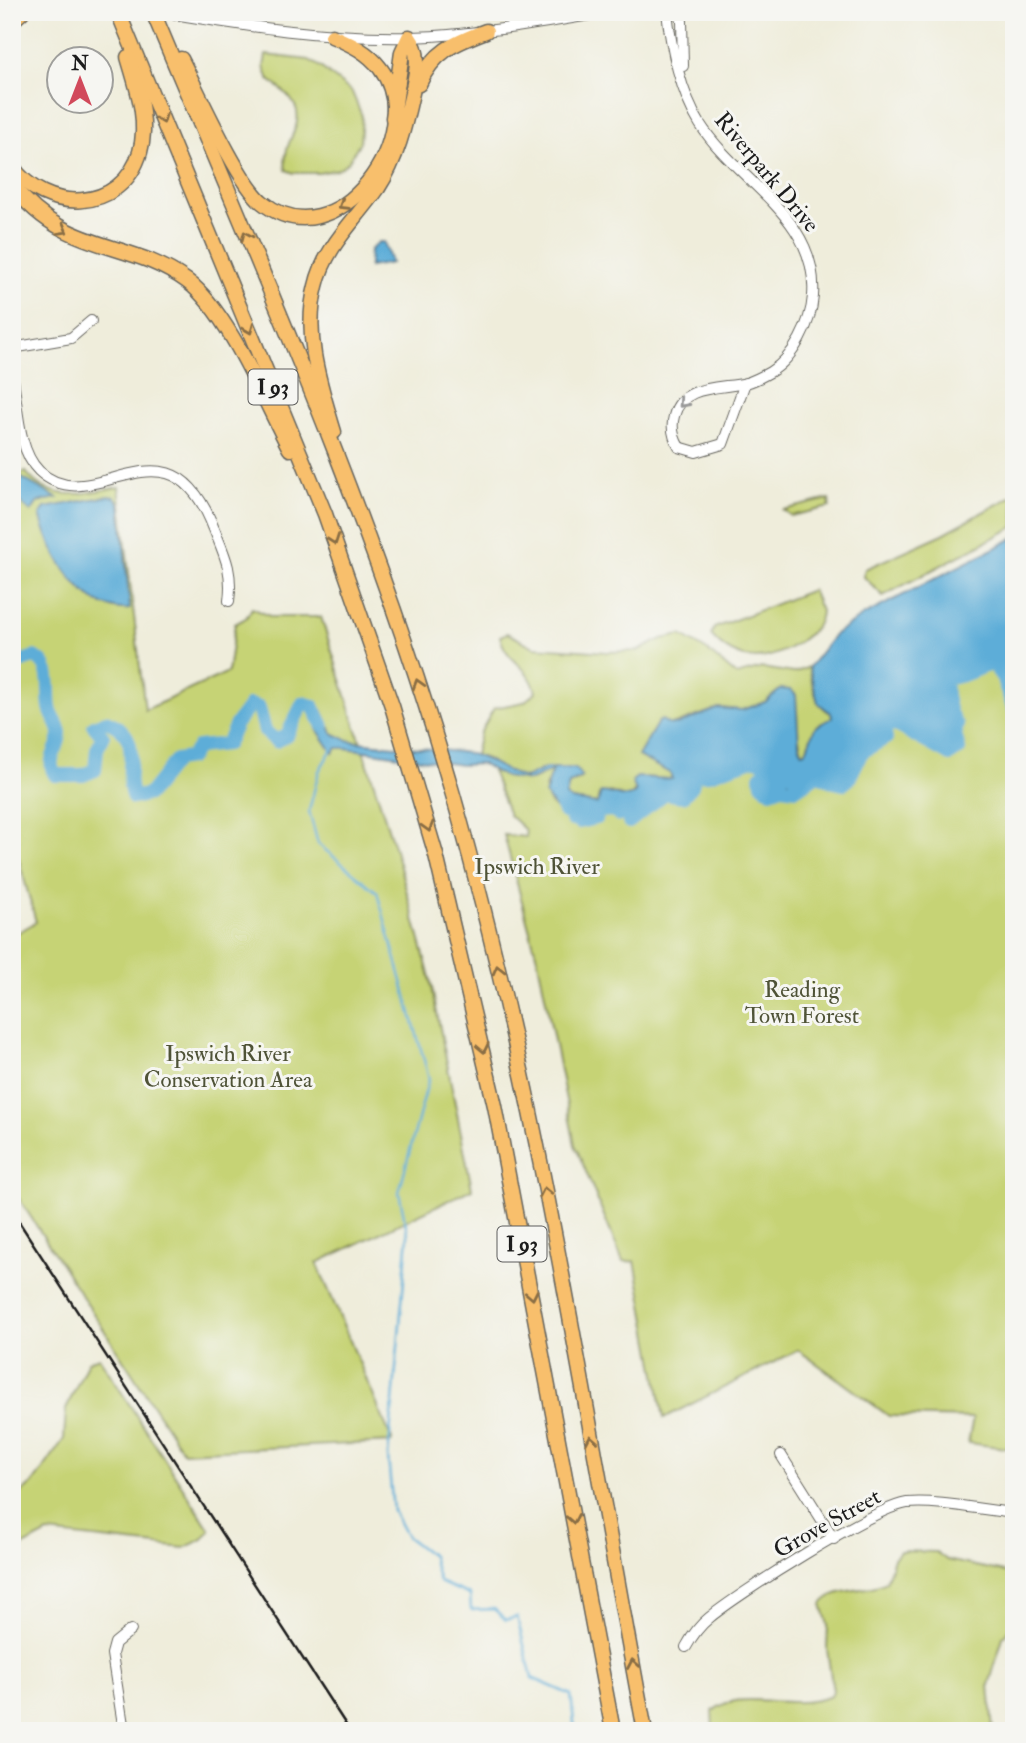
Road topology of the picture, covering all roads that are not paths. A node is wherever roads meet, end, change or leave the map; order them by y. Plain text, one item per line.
1 (22, 12) edge
2 (116, 12) edge
3 (154, 12) edge
4 (162, 12) edge
5 (607, 12) edge
6 (667, 12) edge
7 (679, 12) edge
8 (12, 21) edge
9 (486, 31) junction
10 (124, 33) junction
11 (165, 35) junction
12 (332, 36) junction
13 (409, 37) junction
14 (684, 84) junction
15 (400, 118) junction
16 (12, 166) edge
17 (12, 185) edge
18 (91, 321) dead end
19 (12, 348) edge
20 (12, 374) edge
21 (745, 383) junction
22 (354, 504) junction
23 (325, 514) junction
24 (229, 601) dead end
25 (780, 1455) dead end
26 (1014, 1513) edge
27 (834, 1539) junction
28 (131, 1630) dead end
29 (686, 1647) dead end
30 (124, 1731) edge
31 (613, 1731) edge
32 (645, 1731) edge

1 - 8 highway
2 - 10 highway
3 - 11 highway
4 - 12 street
5 - 9 street
6 - 14 street, Riverpark Drive
7 - 14 street, Riverpark Drive
9 - 13 street
9 - 15 highway
10 - 16 highway
10 -> 23 highway, I 93
15 -> 11 highway
22 -> 11 highway, I 93
12 - 13 street
12 - 15 highway
13 - 15 highway
14 - 21 street, Riverpark Drive
15 - 22 highway
17 -> 23 highway
18 - 19 street
20 - 24 street
21 -> 21 street, Riverpark Drive
32 -> 22 highway, I 93
23 -> 31 highway, I 93
25 - 27 street
26 - 27 street, Grove Street
27 - 29 street, Grove Street
28 - 30 street

